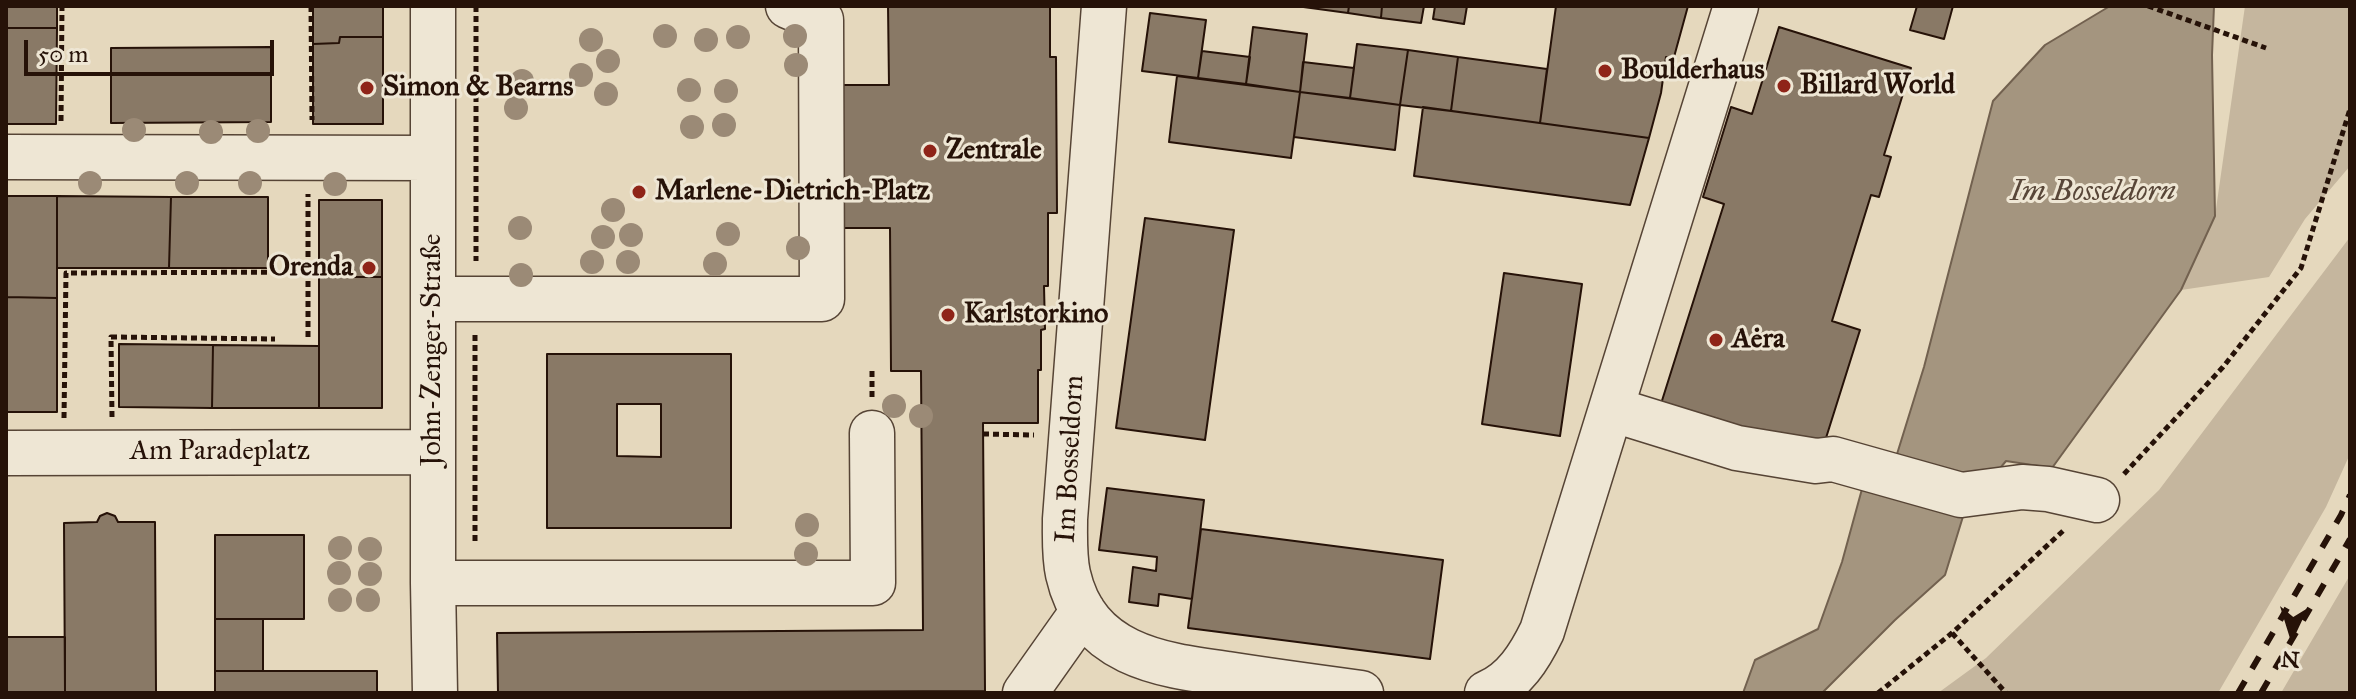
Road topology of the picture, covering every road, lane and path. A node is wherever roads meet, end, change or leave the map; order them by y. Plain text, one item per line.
1 (62, 6) edge
2 (311, 6) edge
3 (433, 6) edge
4 (476, 6) edge
5 (1104, 6) edge
6 (1736, 6) edge
7 (2148, 6) edge
8 (819, 11) edge
9 (2266, 48) dead end
10 (2350, 109) edge
11 (6, 157) edge
12 (61, 157) junction
13 (310, 157) junction
14 (432, 158) junction
15 (2301, 268) dead end
16 (309, 272) junction
17 (433, 299) junction
18 (476, 299) junction
19 (308, 337) dead end
20 (275, 339) dead end
21 (1611, 409) junction
22 (872, 433) dead end
23 (983, 434) dead end
24 (1071, 436) junction
25 (64, 452) junction
26 (112, 452) junction
27 (433, 452) junction
28 (6, 453) edge
29 (2097, 500) dead end
30 (433, 583) junction
31 (475, 583) junction
32 (1083, 611) junction
33 (1952, 633) dead end
34 (435, 693) edge
35 (1025, 693) edge
36 (1361, 693) edge
37 (1487, 693) edge
38 (2006, 693) edge

1 - 12 path
2 - 13 path
3 - 14 street, John-Zenger-Straße
4 - 18 path
5 - 24 street, Im Bosseldorn
6 - 21 street
7 - 9 path
8 - 18 street
10 - 15 path
11 - 12 street
12 - 13 street
13 - 14 street
13 - 16 path
14 - 17 street, John-Zenger-Straße
16 - 19 path
16 - 25 path
17 - 18 street
17 - 27 street, John-Zenger-Straße
18 - 31 path
20 - 26 path
21 - 29 street
21 - 37 street
22 - 31 street
23 - 24 path
24 - 32 street, Im Bosseldorn
25 - 26 street, Am Paradeplatz
25 - 28 street, Am Paradeplatz
26 - 27 street, Am Paradeplatz
27 - 30 street, John-Zenger-Straße
30 - 31 street
30 - 34 street, John-Zenger-Straße
32 - 35 street
32 - 36 street, Im Bosseldorn
33 - 38 path

